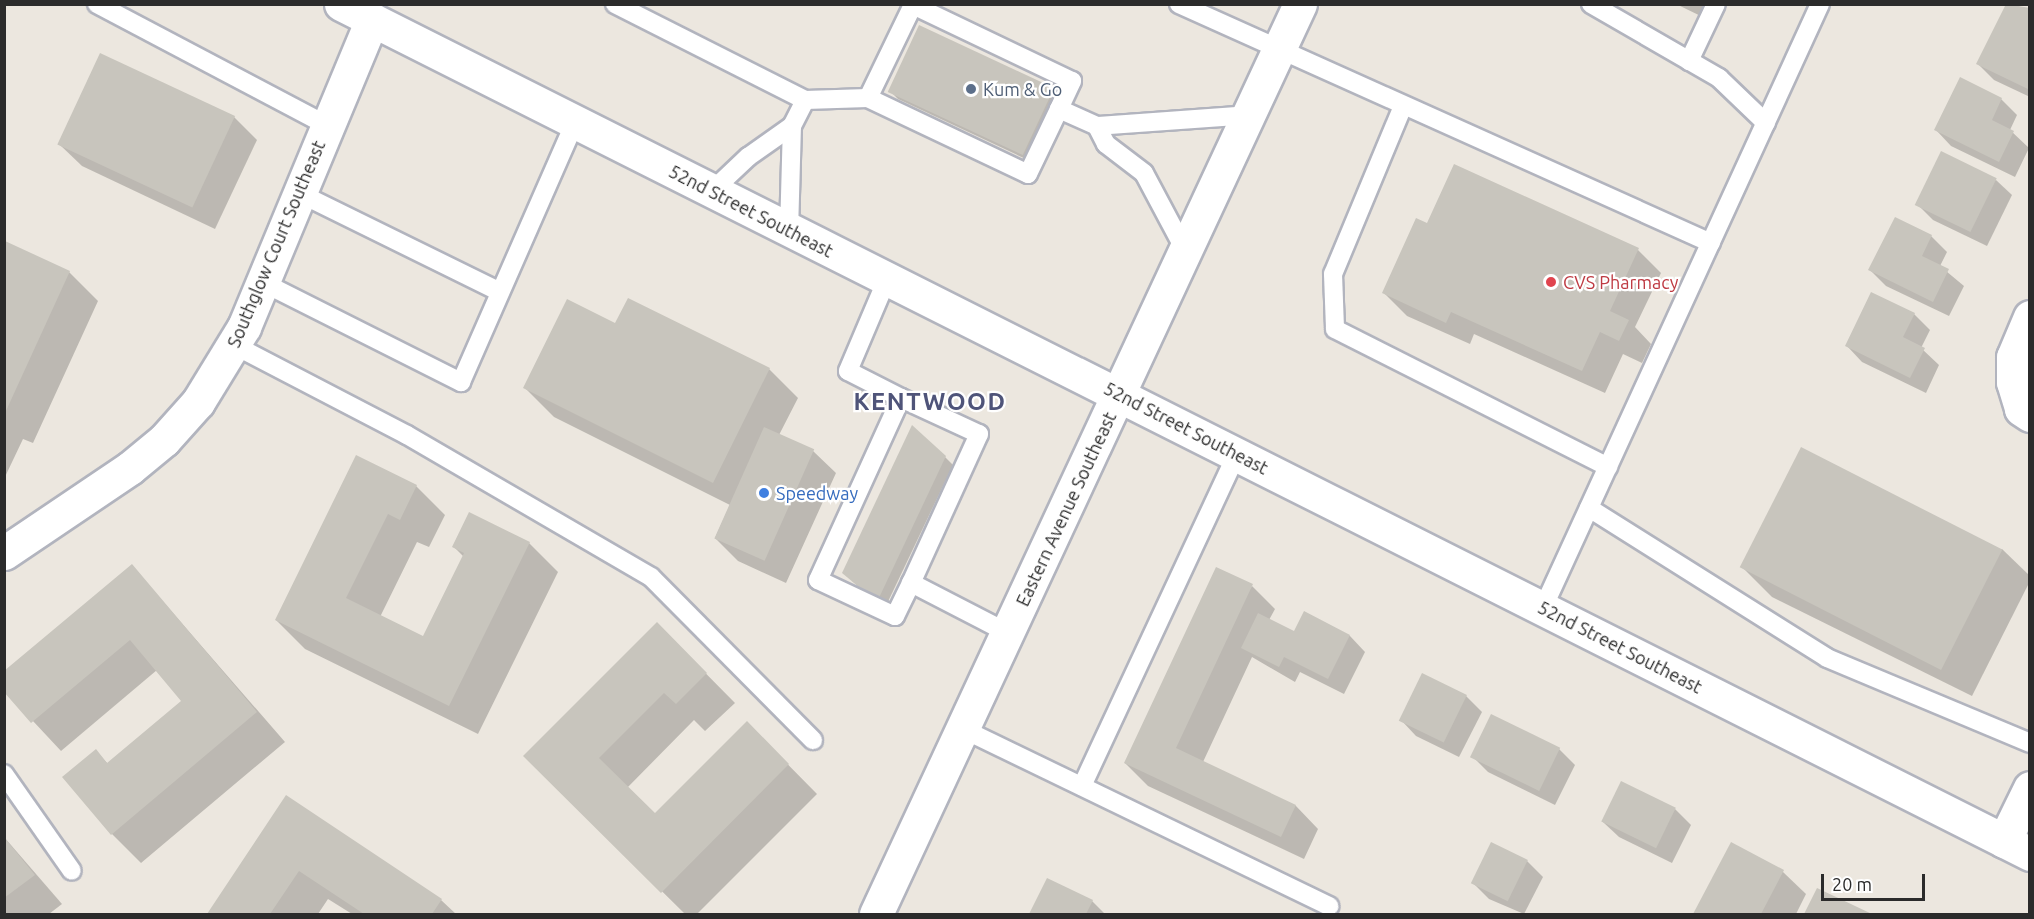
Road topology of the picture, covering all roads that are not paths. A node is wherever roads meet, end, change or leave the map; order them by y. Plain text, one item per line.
1 (97, 4) edge
2 (341, 4) edge
3 (615, 4) edge
4 (1179, 4) edge
5 (1300, 4) edge
6 (1591, 4) edge
7 (1716, 4) edge
8 (1820, 4) edge
9 (944, 11) edge
10 (376, 12) edge
11 (1279, 50) junction
12 (1689, 61) junction
13 (868, 98) junction
14 (805, 100) junction
15 (1403, 106) junction
16 (1059, 109) junction
17 (1249, 116) junction
18 (575, 122) junction
19 (1766, 123) junction
20 (328, 126) junction
21 (792, 126) junction
22 (1097, 126) junction
23 (712, 191) junction
24 (299, 193) junction
25 (789, 232) junction
26 (1711, 243) junction
27 (1186, 252) junction
28 (887, 279) junction
29 (262, 282) junction
30 (500, 292) junction
31 (2030, 317) edge
32 (234, 345) junction
33 (1120, 394) junction
34 (901, 398) junction
35 (2030, 415) edge
36 (1237, 453) junction
37 (1608, 467) junction
38 (1589, 508) junction
39 (4, 553) edge
40 (910, 583) junction
41 (1543, 608) junction
42 (1008, 633) junction
43 (963, 729) junction
44 (813, 740) dead end
45 (2030, 743) edge
46 (4, 774) edge
47 (1082, 786) junction
48 (2030, 788) edge
49 (2017, 848) edge
50 (72, 871) dead end
51 (1329, 906) dead end
52 (876, 915) edge

1 - 20 lane
2 - 10 main road, 52nd Street Southeast
3 - 14 lane
4 - 11 lane
5 - 11 main road, Eastern Avenue Southeast
6 - 12 lane
7 - 12 lane
8 - 19 lane
9 - 13 lane
9 - 16 lane
10 - 18 main road, 52nd Street Southeast
10 - 20 main road, Southglow Court Southeast
11 - 15 lane
11 - 17 main road, Eastern Avenue Southeast
12 - 19 lane
13 - 14 lane
13 - 16 lane
14 - 21 lane
15 - 26 lane
15 - 37 lane
16 - 22 lane
17 - 22 lane
17 - 27 main road, Eastern Avenue Southeast
18 - 23 main road, 52nd Street Southeast
18 - 30 lane
19 - 26 lane
20 - 24 main road, Southglow Court Southeast
21 - 23 lane
21 - 25 lane
22 - 27 lane
23 - 25 main road, 52nd Street Southeast
24 - 29 main road, Southglow Court Southeast
24 - 30 lane
25 - 28 main road, 52nd Street Southeast
26 - 37 lane
27 - 33 main road, Eastern Avenue Southeast
28 - 33 main road, 52nd Street Southeast
28 - 34 lane
29 - 30 lane
29 - 32 main road, Southglow Court Southeast
31 - 35 main road
32 - 39 main road, Southglow Court Southeast
32 - 44 lane
33 - 36 main road, 52nd Street Southeast
33 - 42 main road, Eastern Avenue Southeast
34 - 40 lane
34 - 40 lane
36 - 41 main road, 52nd Street Southeast
36 - 47 lane
37 - 38 lane
38 - 41 lane
38 - 45 lane
40 - 42 lane
41 - 49 main road, 52nd Street Southeast
42 - 43 main road, Eastern Avenue Southeast
43 - 47 lane
43 - 52 main road, Eastern Avenue Southeast
46 - 50 lane
47 - 51 lane
48 - 49 main road

